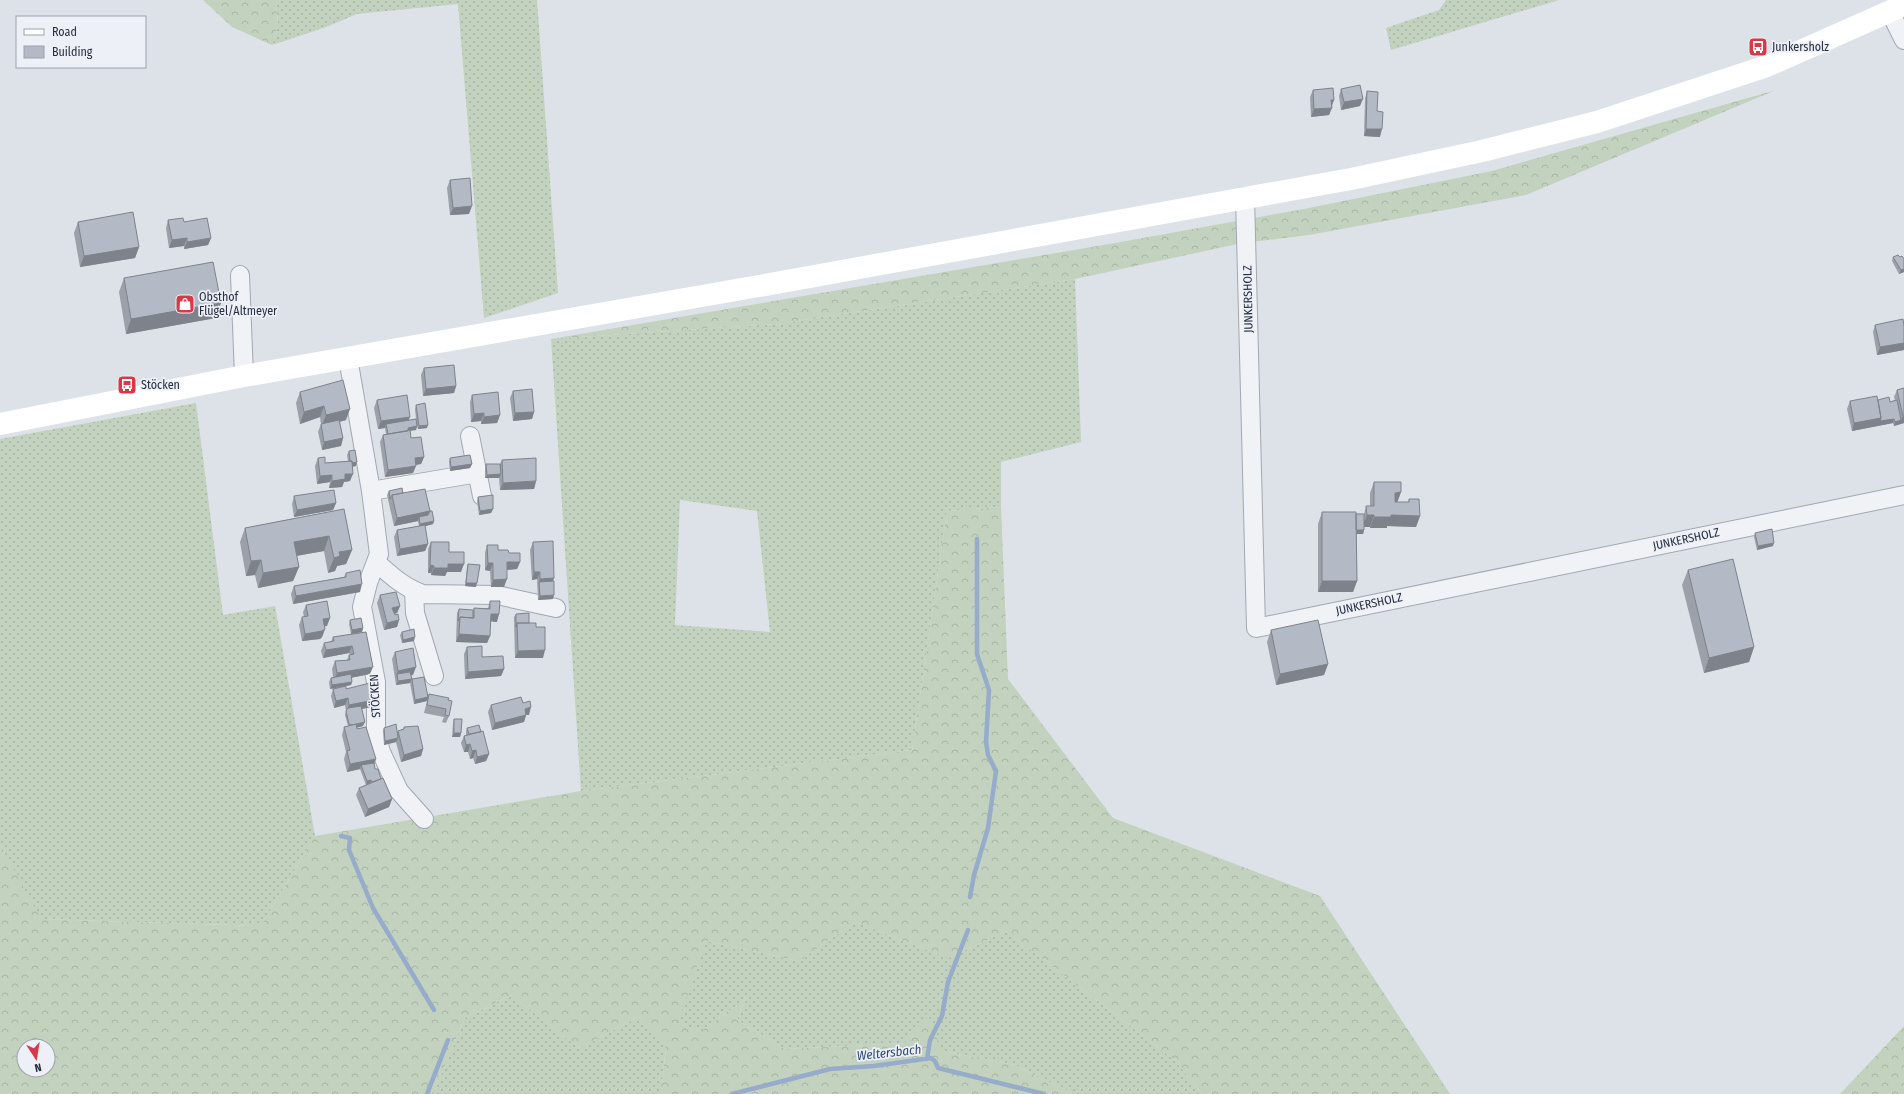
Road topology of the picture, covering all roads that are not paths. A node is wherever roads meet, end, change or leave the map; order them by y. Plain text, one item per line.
1 (1897, 9) edge
2 (1904, 40) edge
3 (1245, 197) junction
4 (240, 276) dead end
5 (348, 358) junction
6 (244, 376) junction
7 (0, 424) edge
8 (470, 436) dead end
9 (478, 473) junction
10 (371, 491) junction
11 (1904, 495) edge
12 (482, 496) edge
13 (376, 562) junction
14 (414, 591) junction
15 (556, 608) dead end
16 (434, 676) dead end
17 (424, 819) dead end

1 - 2 street
1 - 3 main road
3 - 5 main road
3 - 11 street, JUNKERSHOLZ
4 - 6 street
5 - 6 main road
5 - 10 street, STÖCKEN
6 - 7 main road
8 - 9 street
9 - 10 street
9 - 12 street
10 - 13 street, STÖCKEN
13 - 14 street
13 - 17 street, STÖCKEN
14 - 15 street
14 - 16 street

